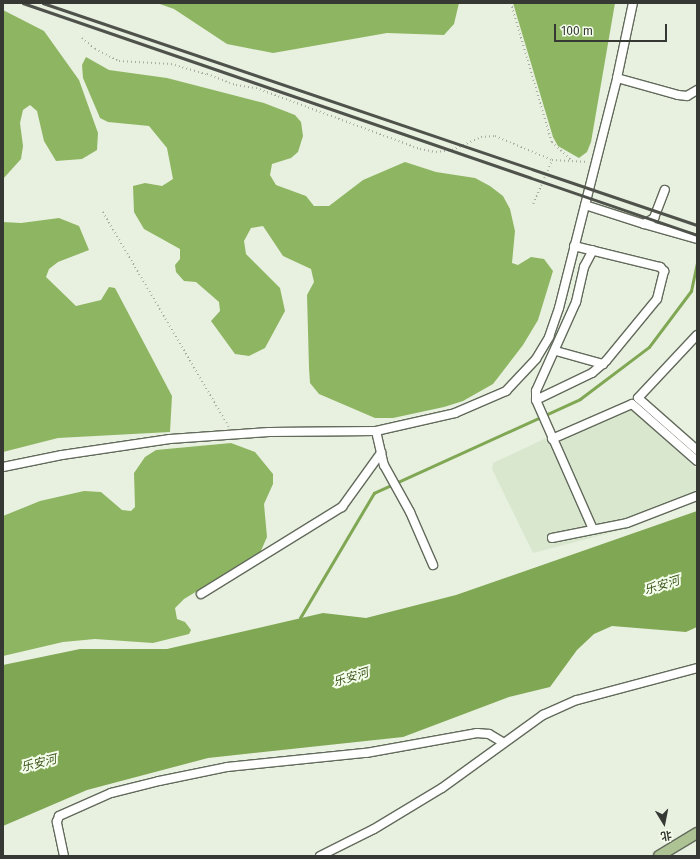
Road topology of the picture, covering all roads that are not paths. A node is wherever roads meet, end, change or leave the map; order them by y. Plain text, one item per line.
1 (633, 3) edge
2 (617, 78) junction
3 (697, 90) edge
4 (666, 190) dead end
5 (585, 205) junction
6 (644, 224) junction
7 (697, 239) edge
8 (574, 246) junction
9 (593, 250) junction
10 (697, 335) edge
11 (556, 351) junction
12 (603, 364) junction
13 (536, 400) junction
14 (376, 431) junction
15 (552, 439) junction
16 (697, 450) edge
17 (381, 453) junction
18 (697, 461) edge
19 (3, 467) edge
20 (697, 496) edge
21 (593, 529) junction
22 (552, 538) dead end
23 (433, 565) dead end
24 (201, 594) dead end
25 (697, 668) edge
26 (504, 743) junction
27 (697, 833) edge
28 (64, 856) edge
29 (320, 856) edge
30 (659, 856) edge

1 - 2 street
2 - 3 street
2 - 5 street
4 - 6 street
5 - 6 street
5 - 8 street
6 - 7 street
8 - 9 street
8 - 14 street
9 - 11 street
9 - 12 street
10 - 16 street
11 - 12 street
11 - 13 street
12 - 13 street
13 - 15 street
14 - 17 street
14 - 19 street
15 - 18 street
15 - 21 street
17 - 23 street
17 - 24 street
20 - 21 street
21 - 22 street
25 - 26 street
26 - 28 street
26 - 29 street
27 - 30 main road

